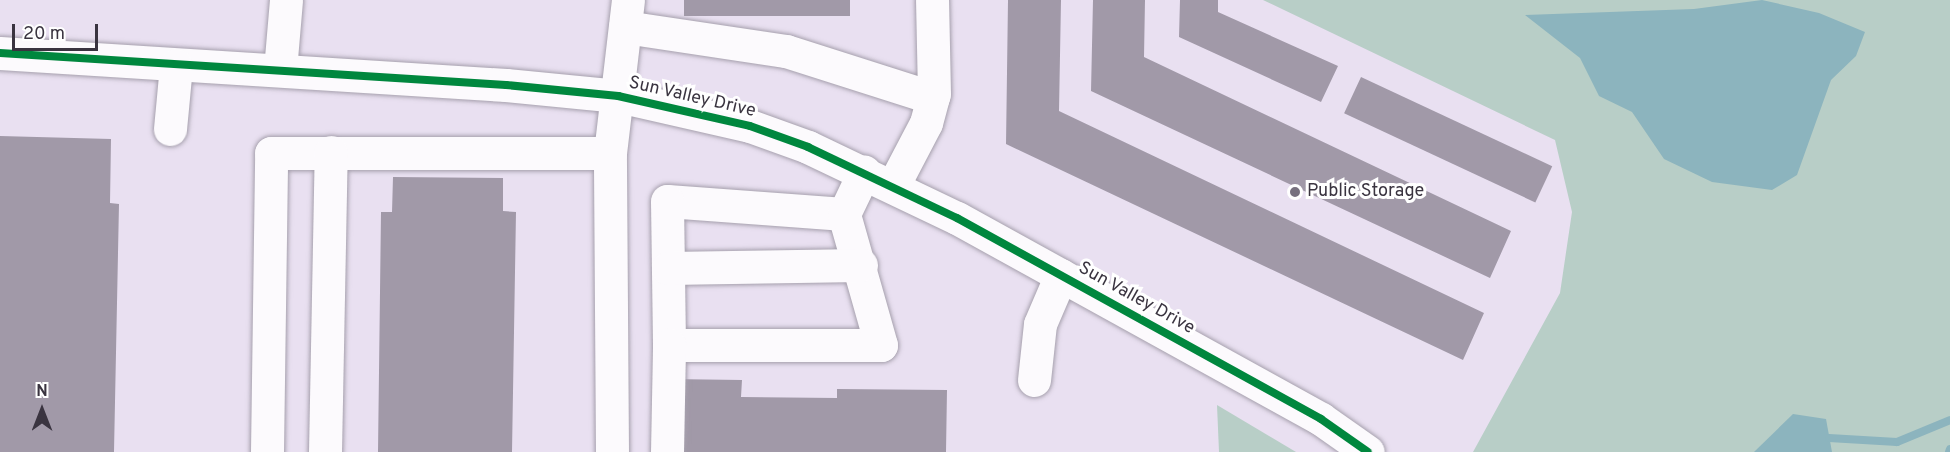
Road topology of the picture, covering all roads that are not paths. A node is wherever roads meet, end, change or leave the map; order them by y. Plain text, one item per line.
1 (286, 0) edge
2 (932, 0) edge
3 (626, 14) edge
4 (0, 53) edge
5 (176, 65) junction
6 (280, 70) junction
7 (618, 96) junction
8 (933, 98) junction
9 (170, 129) dead end
10 (330, 152) junction
11 (610, 153) junction
12 (864, 172) junction
13 (893, 186) junction
14 (844, 214) junction
15 (861, 265) junction
16 (668, 268) junction
17 (1061, 275) junction
18 (669, 345) junction
19 (1034, 380) dead end
20 (267, 452) edge
21 (325, 452) edge
22 (612, 452) edge
23 (667, 452) edge
24 (1368, 452) edge

1 - 6 street
2 - 8 street
3 - 7 street
3 - 8 street
4 - 5 street, Sun Valley Drive
5 - 6 street, Sun Valley Drive
5 - 9 street
6 - 7 street, Sun Valley Drive
7 - 11 street
7 - 12 street, Sun Valley Drive
8 - 13 street
10 - 11 street
10 - 20 street
10 - 21 street
11 - 22 street
12 - 13 street, Sun Valley Drive
12 - 14 street
13 - 17 street, Sun Valley Drive
14 - 15 street
14 - 16 street
15 - 16 street
15 - 18 street
16 - 18 street
17 - 19 street
17 - 24 street, Sun Valley Drive
18 - 23 street

